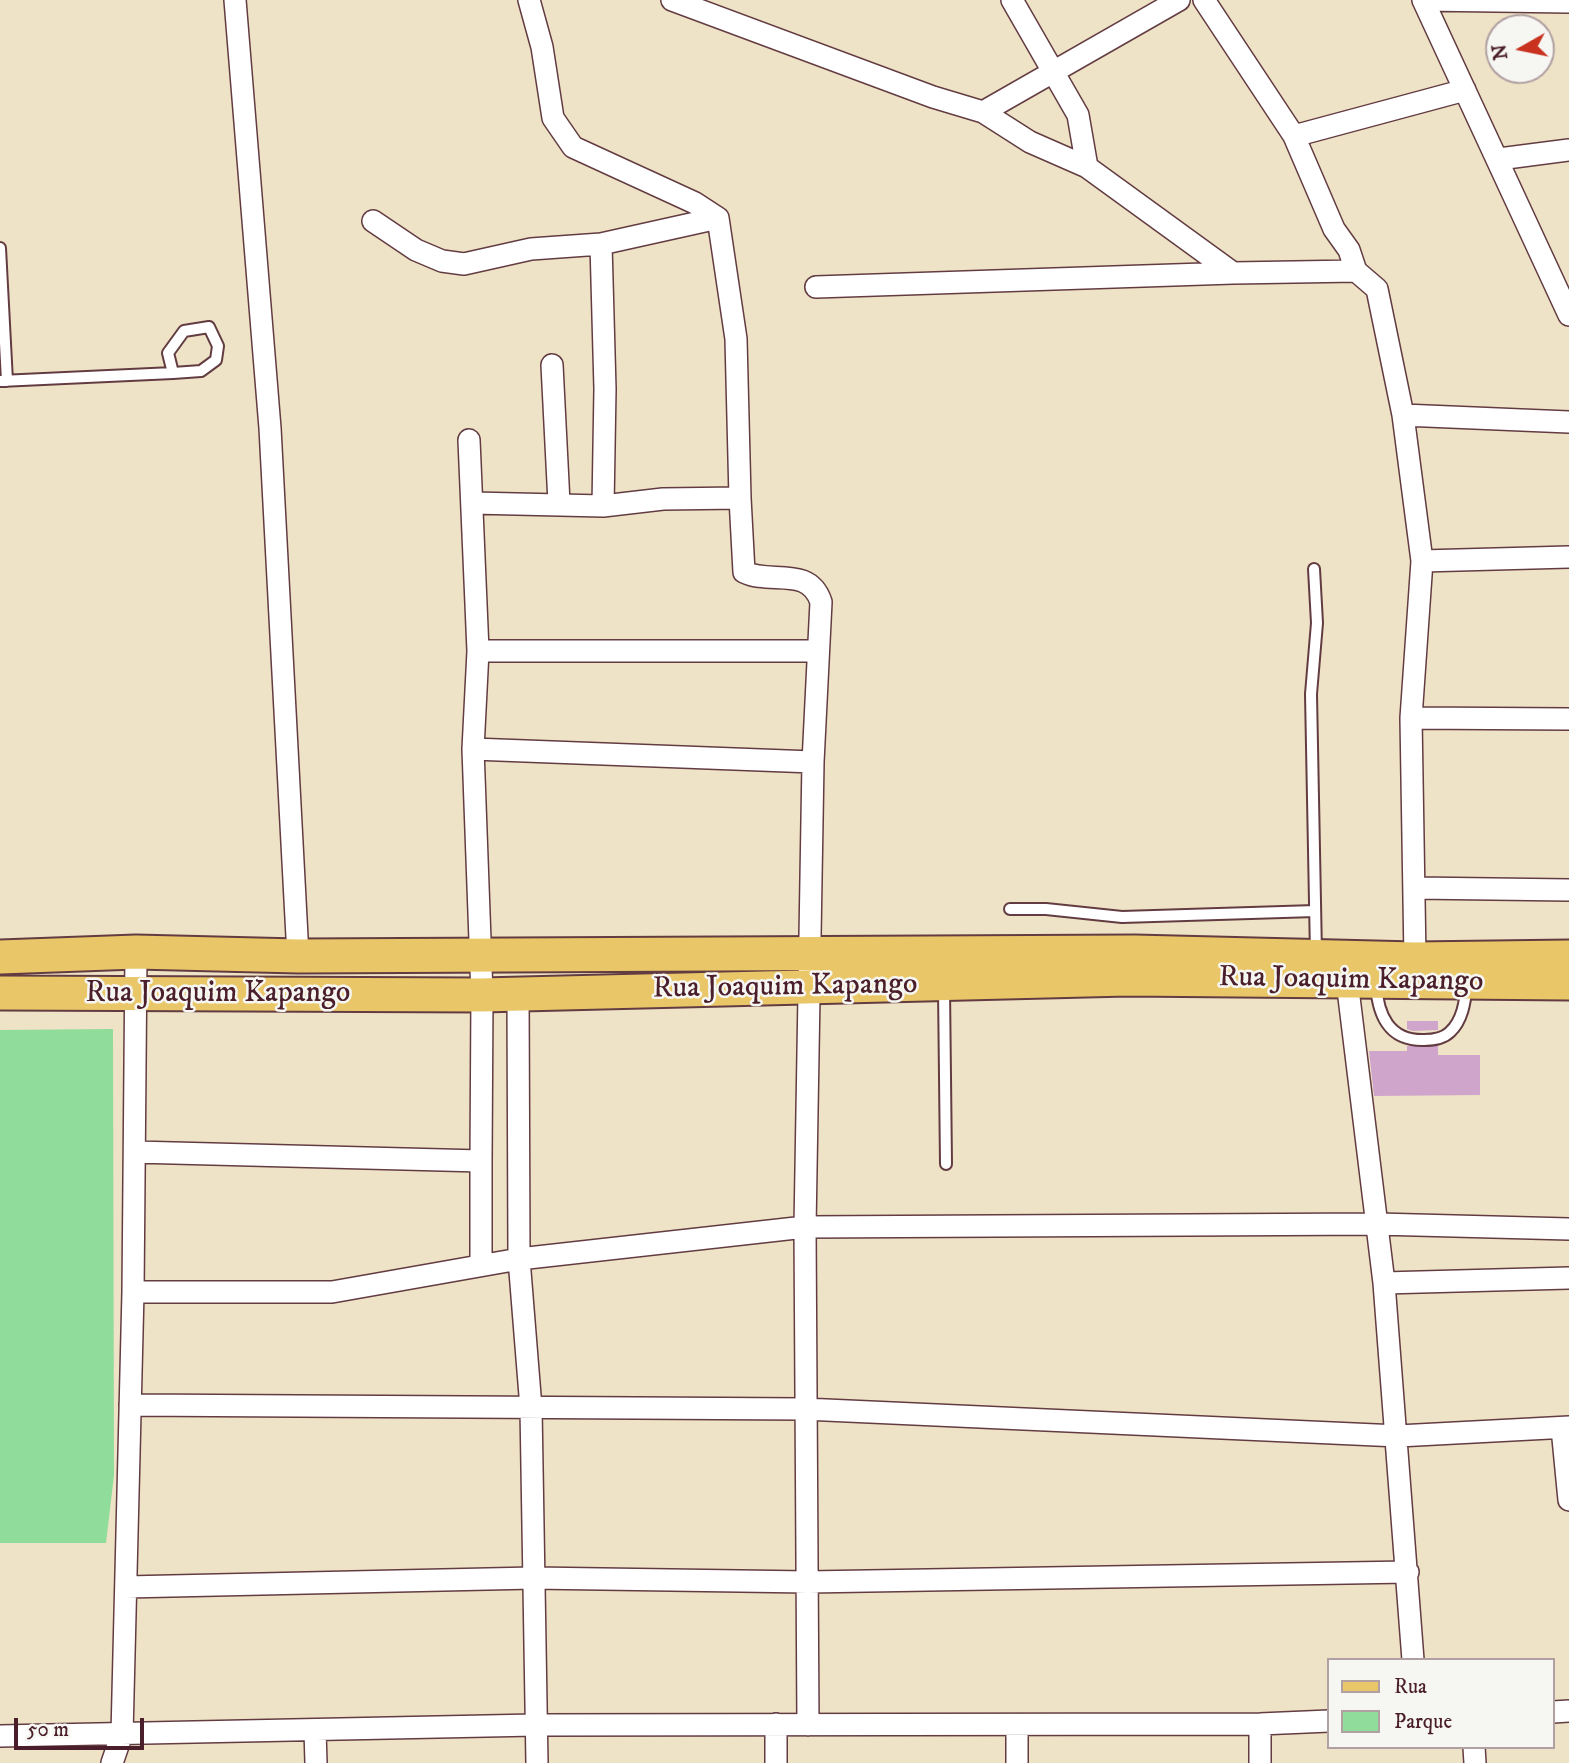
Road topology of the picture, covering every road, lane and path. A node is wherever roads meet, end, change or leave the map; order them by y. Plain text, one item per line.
1 (235, 0) edge
2 (529, 0) edge
3 (672, 0) edge
4 (1012, 0) edge
5 (1179, 0) edge
6 (1204, 0) edge
7 (1423, 0) edge
8 (1569, 2) edge
9 (1055, 72) junction
10 (1465, 90) junction
11 (983, 111) junction
12 (1294, 136) junction
13 (1569, 150) edge
14 (1499, 159) junction
15 (1087, 167) junction
16 (718, 218) junction
17 (373, 221) dead end
18 (601, 244) junction
19 (0, 248) edge
20 (1356, 271) junction
21 (1233, 273) junction
22 (816, 287) dead end
23 (1569, 315) edge
24 (552, 365) dead end
25 (173, 373) junction
26 (4, 381) edge
27 (1404, 415) junction
28 (1569, 422) edge
29 (469, 440) dead end
30 (740, 498) junction
31 (473, 503) junction
32 (559, 503) junction
33 (603, 506) junction
34 (1569, 557) edge
35 (1422, 561) junction
36 (1314, 569) dead end
37 (478, 651) junction
38 (817, 651) junction
39 (1411, 718) junction
40 (1569, 719) edge
41 (473, 750) junction
42 (813, 762) junction
43 (1415, 888) junction
44 (1569, 890) edge
45 (1010, 909) dead end
46 (1315, 911) junction
47 (136, 952) junction
48 (0, 957) edge
49 (298, 957) junction
50 (481, 957) junction
51 (1316, 957) junction
52 (1569, 957) edge
53 (1415, 959) junction
54 (809, 972) junction
55 (1362, 982) junction
56 (1468, 983) junction
57 (1569, 983) edge
58 (944, 986) junction
59 (517, 992) junction
60 (0, 993) edge
61 (134, 995) junction
62 (482, 995) junction
63 (135, 1152) junction
64 (481, 1161) junction
65 (946, 1164) dead end
66 (1378, 1224) junction
67 (805, 1227) junction
68 (1569, 1229) edge
69 (519, 1259) junction
70 (481, 1265) junction
71 (1569, 1278) edge
72 (1384, 1283) junction
73 (133, 1292) junction
74 (130, 1405) junction
75 (531, 1408) junction
76 (804, 1409) junction
77 (1565, 1428) edge
78 (1398, 1436) junction
79 (1569, 1500) edge
80 (1408, 1572) junction
81 (533, 1578) junction
82 (808, 1582) junction
83 (126, 1587) junction
84 (1413, 1658) edge
85 (1328, 1721) edge
86 (775, 1724) junction
87 (1260, 1724) junction
88 (535, 1725) junction
89 (808, 1725) junction
90 (1017, 1725) junction
91 (315, 1730) junction
92 (122, 1734) junction
93 (0, 1736) edge
94 (112, 1763) edge
95 (316, 1763) edge
96 (537, 1763) edge
97 (776, 1763) edge
98 (1017, 1763) edge
99 (1260, 1763) edge

1 - 49 street
2 - 16 street
3 - 11 street
4 - 9 street
5 - 9 street
6 - 12 street
7 - 8 street
7 - 10 street
9 - 11 street
9 - 15 street
10 - 12 street
10 - 14 street
11 - 15 street
12 - 20 street
13 - 14 street
14 - 23 street
15 - 21 street
16 - 18 street
16 - 30 street
17 - 18 street
18 - 33 street
19 - 26 lane
20 - 21 street
20 - 27 street
21 - 22 street
24 - 32 street
25 - 25 lane
25 - 26 lane
27 - 28 street
27 - 35 street
29 - 31 street
30 - 33 street
30 - 38 street
31 - 32 street
31 - 37 street
32 - 33 street
34 - 35 street
35 - 39 street
36 - 46 lane
37 - 38 street
37 - 41 street
38 - 42 street
39 - 40 street
39 - 43 street
41 - 42 street
41 - 50 street
42 - 54 street
43 - 44 street
43 - 53 street
45 - 46 lane
46 - 51 lane
47 - 48 main road, Rua Joaquim Kapango
47 - 49 main road, Rua Joaquim Kapango
47 - 61 street
49 - 50 main road, Rua Joaquim Kapango
50 - 54 main road, Rua Joaquim Kapango
50 - 62 street
51 - 53 main road, Rua Joaquim Kapango
51 - 54 main road, Rua Joaquim Kapango
52 - 53 main road, Rua Joaquim Kapango
54 - 58 main road, Rua Joaquim Kapango
54 - 59 main road, Rua Joaquim Kapango
54 - 67 street
55 - 56 main road, Rua Joaquim Kapango
55 - 56 lane
55 - 58 main road, Rua Joaquim Kapango
55 - 66 street
56 - 57 main road, Rua Joaquim Kapango
58 - 65 lane
59 - 62 main road, Rua Joaquim Kapango
59 - 69 street
60 - 61 main road, Rua Joaquim Kapango
61 - 62 main road, Rua Joaquim Kapango
61 - 63 street
62 - 64 street
63 - 64 street
63 - 73 street
64 - 70 street
66 - 67 street
66 - 68 street
66 - 72 street
67 - 69 street
67 - 76 street
69 - 70 street
69 - 75 street
70 - 73 street
71 - 72 street
72 - 78 street
73 - 74 street
74 - 75 street
74 - 83 street
75 - 76 street
75 - 81 street
76 - 78 street
76 - 82 street
77 - 78 street
77 - 79 street
78 - 80 street
80 - 82 street
80 - 84 street
81 - 82 street
81 - 83 street
81 - 88 street
82 - 89 street
83 - 92 street
85 - 87 street
86 - 88 street
86 - 89 street
86 - 97 street
87 - 90 street
87 - 99 street
88 - 91 street
88 - 96 street
89 - 90 street
90 - 98 street
91 - 92 street
91 - 95 street
92 - 93 street
92 - 94 street

